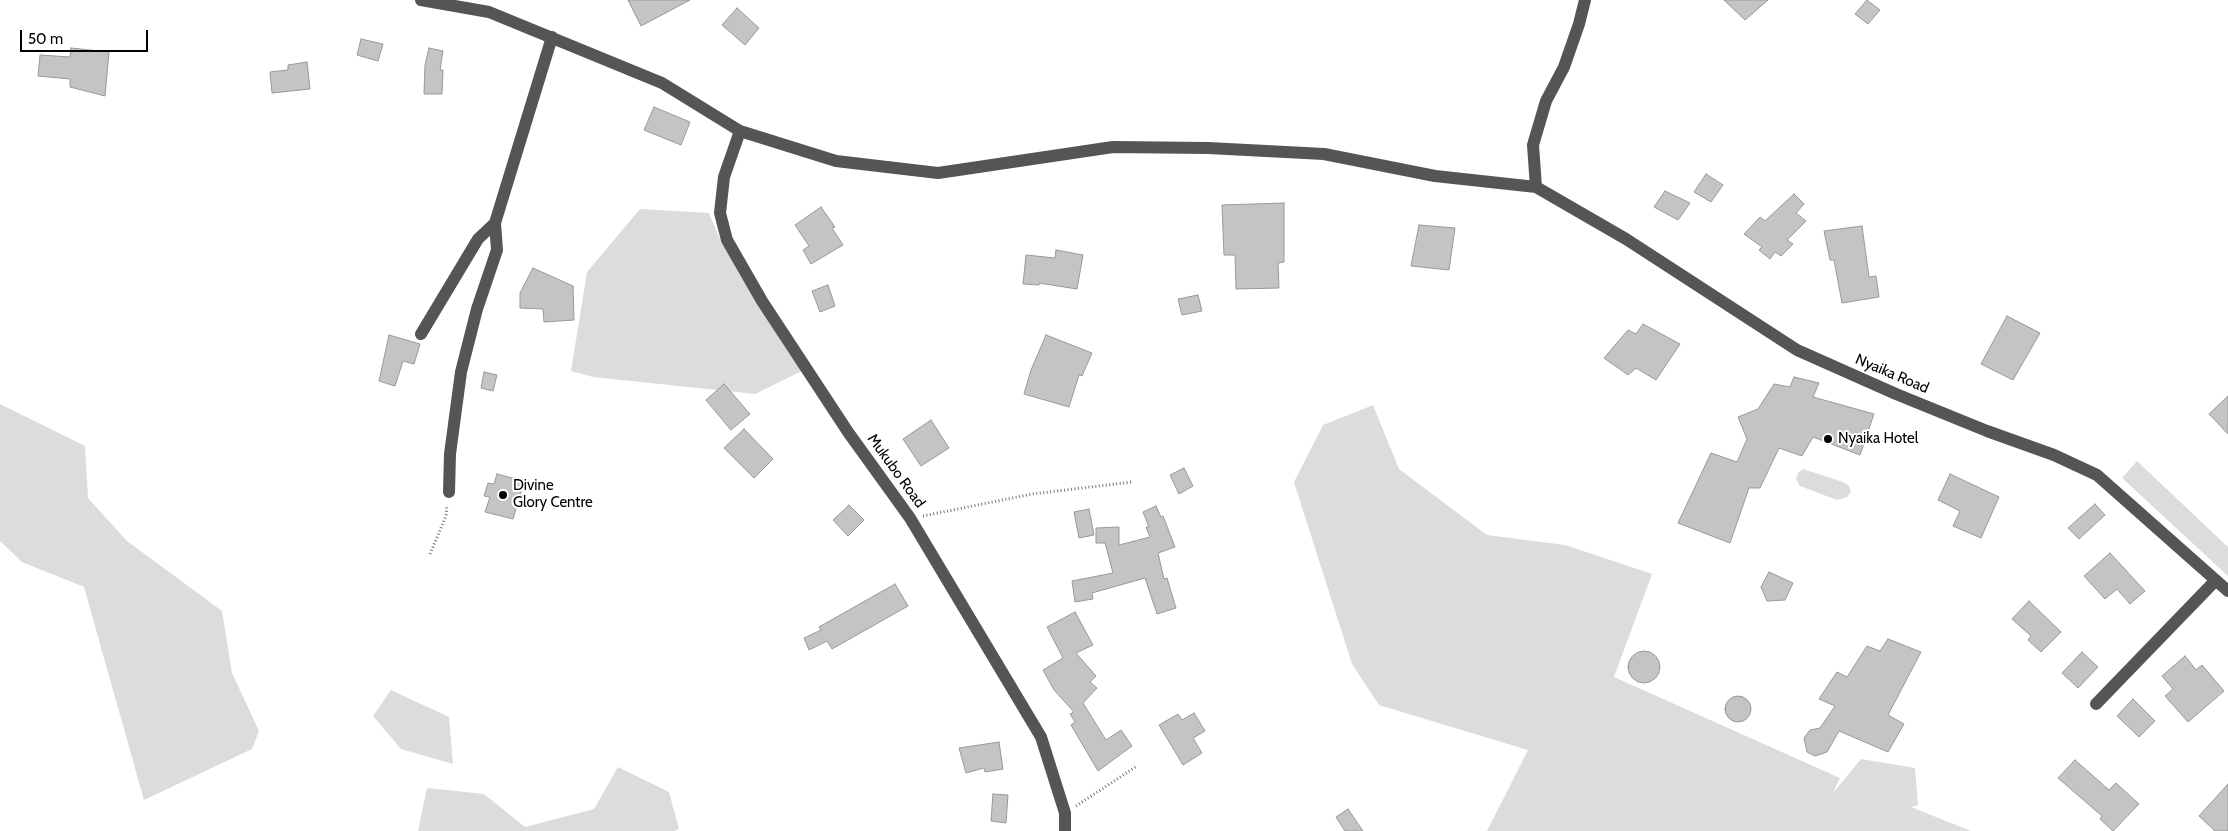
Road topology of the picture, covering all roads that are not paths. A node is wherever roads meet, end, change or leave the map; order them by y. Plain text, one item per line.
1 (421, 0) edge
2 (1585, 0) edge
3 (490, 6) edge
4 (552, 37) junction
5 (740, 131) junction
6 (1536, 187) junction
7 (495, 223) junction
8 (420, 334) dead end
9 (449, 492) road end
10 (2216, 580) junction
11 (2228, 591) edge
12 (2096, 704) dead end
13 (1065, 831) edge

1 - 3 street
2 - 6 street
3 - 4 street
4 - 5 street
4 - 7 street
5 - 6 street
5 - 13 street, Mukubo Road
6 - 10 street, Nyaika Road
7 - 8 street
7 - 9 street
10 - 11 street, Nyaika Road
10 - 12 street

